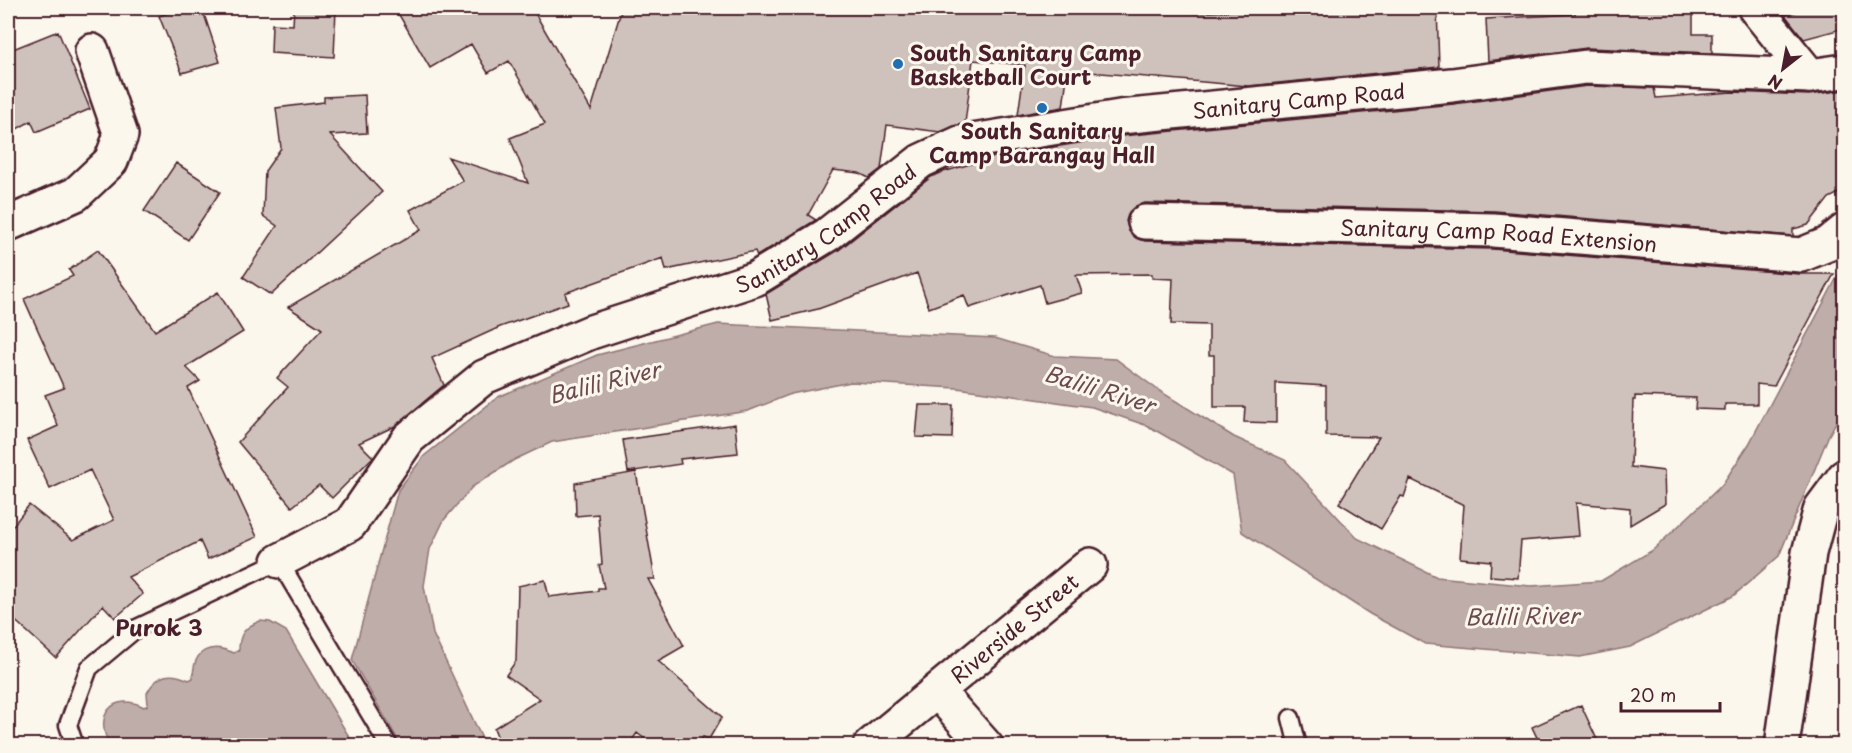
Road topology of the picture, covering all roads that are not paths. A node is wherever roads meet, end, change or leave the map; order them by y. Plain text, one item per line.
1 (1755, 8) edge
2 (92, 51) dead end
3 (1845, 71) edge
4 (1810, 76) junction
5 (1145, 222) dead end
6 (8, 224) edge
7 (1845, 231) edge
8 (1845, 477) edge
9 (279, 561) junction
10 (1090, 566) dead end
11 (938, 692) junction
12 (1291, 718) dead end
13 (75, 746) edge
14 (389, 746) edge
15 (870, 746) edge
16 (986, 746) edge
17 (1298, 746) edge
18 (1782, 746) edge

1 - 4 street
2 - 6 street
3 - 4 street, Sanitary Camp Road
4 - 9 street, Sanitary Camp Road
5 - 7 street, Sanitary Camp Road Extension
8 - 18 street
9 - 13 lane
9 - 14 lane
10 - 11 street, Riverside Street
11 - 15 street, Riverside Street
11 - 16 street, Riverside Street
12 - 17 lane

